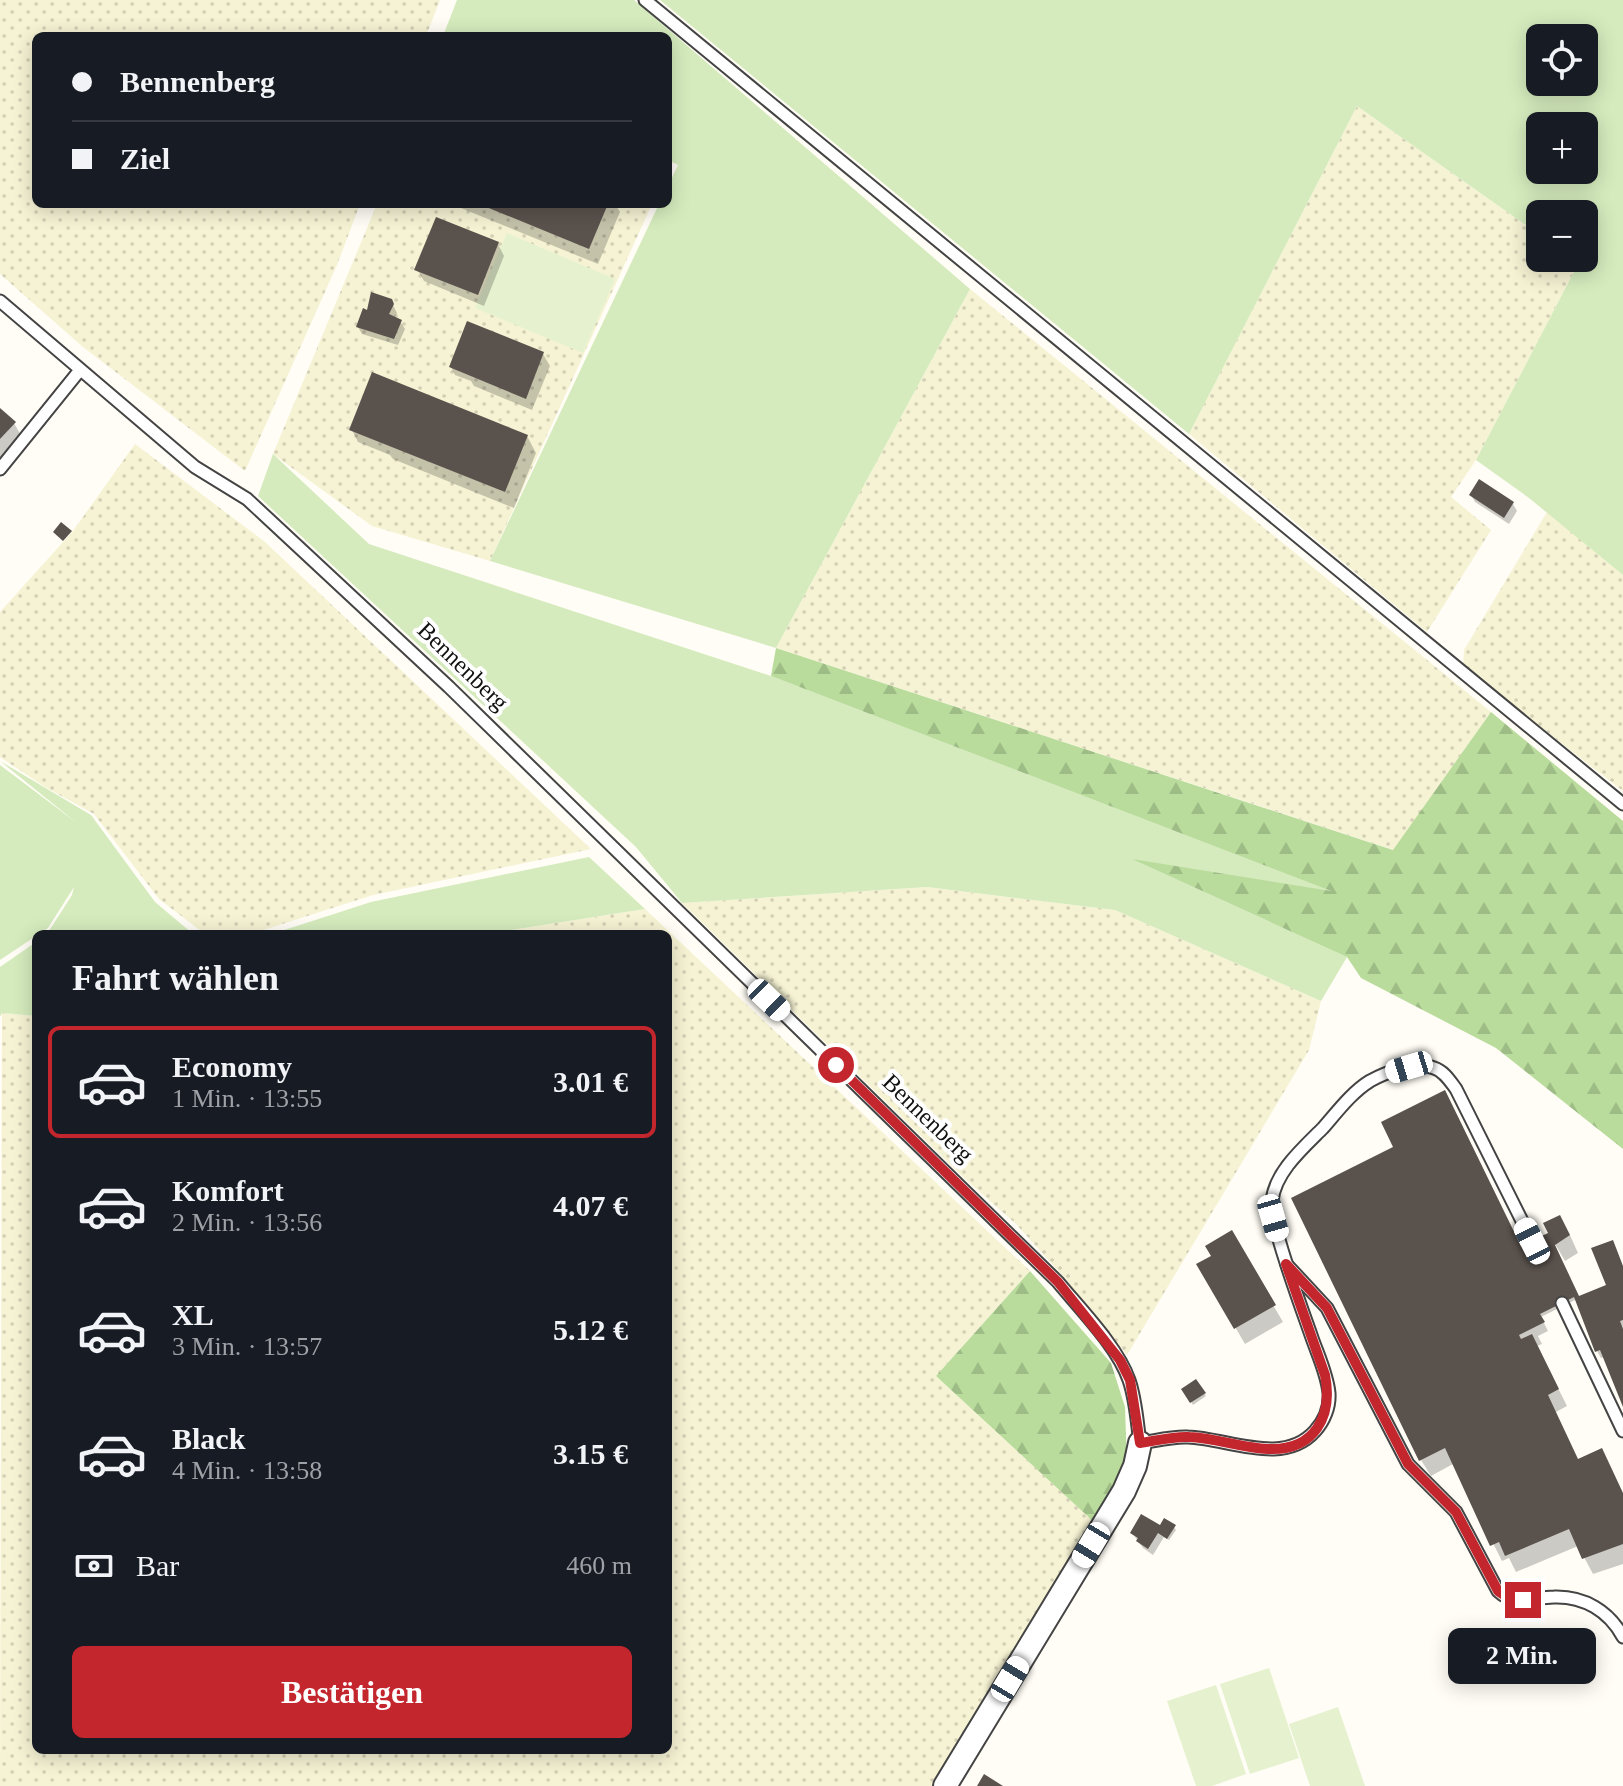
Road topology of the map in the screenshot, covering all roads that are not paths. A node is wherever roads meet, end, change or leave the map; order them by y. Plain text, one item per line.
1 (645, 0) edge
2 (0, 301) edge
3 (80, 370) junction
4 (0, 469) edge
5 (1623, 804) edge
6 (1532, 1241) dead end
7 (1286, 1264) junction
8 (1562, 1303) dead end
9 (1623, 1431) edge
10 (1140, 1443) junction
11 (1623, 1637) edge
12 (945, 1786) edge

1 - 5 lane
2 - 3 lane, Bennenberg
3 - 4 lane
3 - 10 lane, Bennenberg
6 - 7 lane
7 - 10 lane
7 - 11 lane
8 - 9 lane
10 - 12 street, Bennenberg

